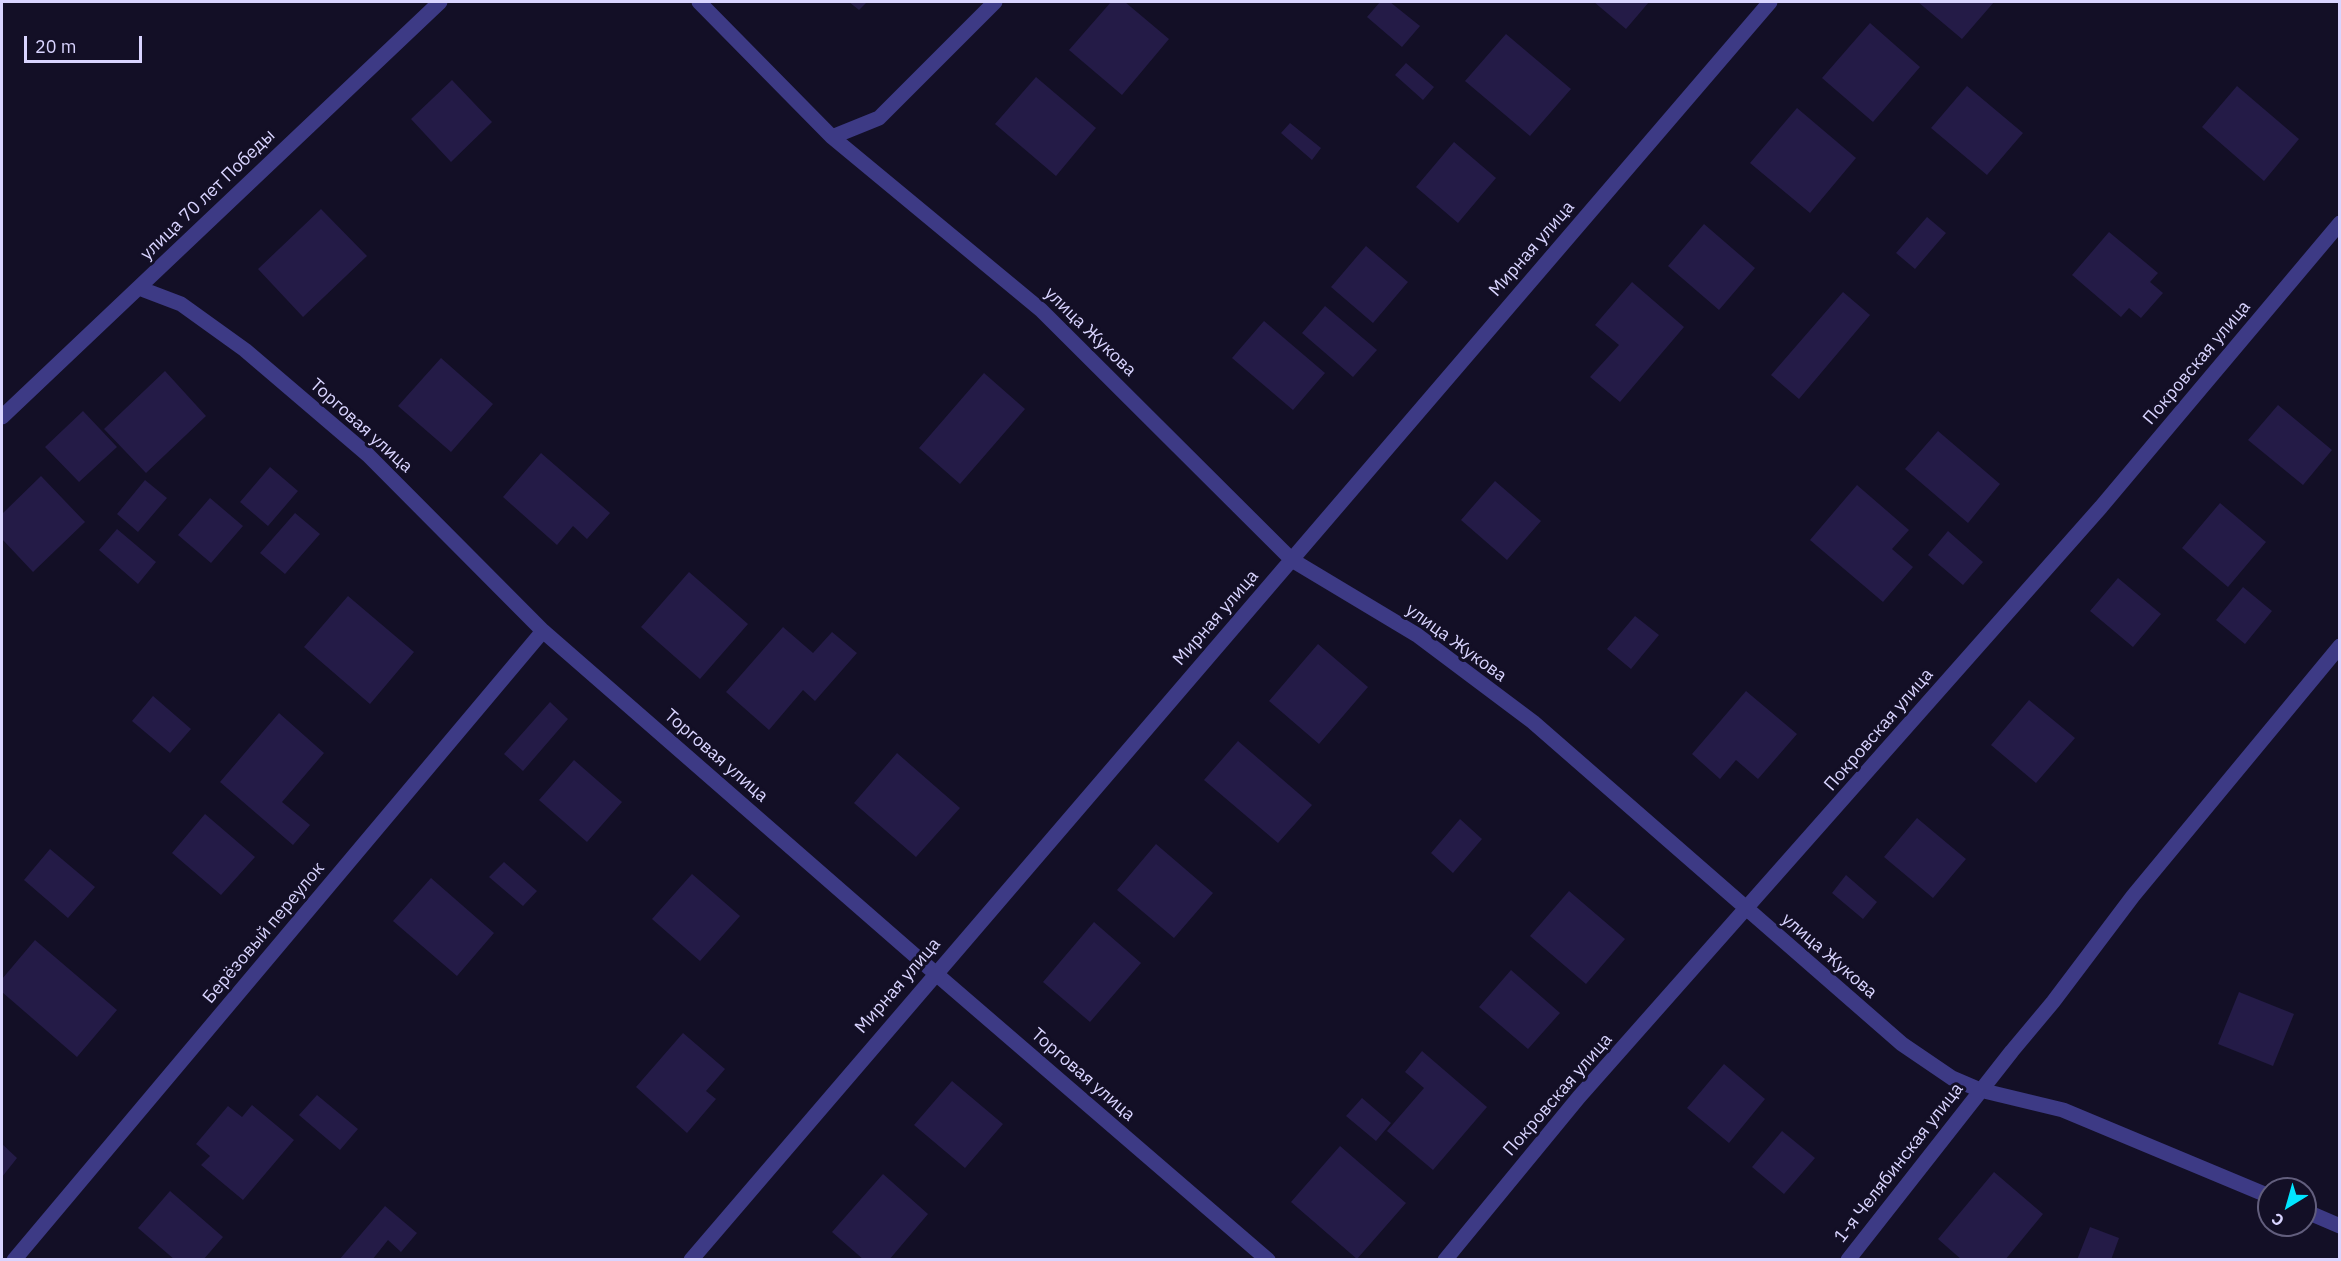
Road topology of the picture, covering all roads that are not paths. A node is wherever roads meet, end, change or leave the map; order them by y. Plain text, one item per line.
1 (440, 2) edge
2 (699, 2) edge
3 (995, 2) edge
4 (1770, 2) edge
5 (832, 137) junction
6 (2340, 223) edge
7 (139, 288) junction
8 (2, 417) edge
9 (1292, 560) junction
10 (543, 631) junction
11 (2340, 646) edge
12 (1746, 910) junction
13 (935, 973) junction
14 (1980, 1090) junction
15 (2257, 1191) edge
16 (2317, 1216) edge
17 (2340, 1226) edge
18 (14, 1260) edge
19 (691, 1260) edge
20 (1268, 1260) edge
21 (1445, 1260) edge
22 (1848, 1260) edge

1 - 7 street, улица 70 лет Победы
2 - 5 street, улица Жукова
3 - 5 street
4 - 9 street, Мирная улица
5 - 9 street, улица Жукова
6 - 12 street, Покровская улица
7 - 8 street, улица 70 лет Победы
7 - 10 street, Торговая улица
9 - 12 street, улица Жукова
9 - 13 street, Мирная улица
10 - 13 street, Торговая улица
10 - 18 street, Берёзовый переулок
11 - 14 street, 1-я Челябинская улица
12 - 14 street, улица Жукова
12 - 21 street, Покровская улица
13 - 19 street, Мирная улица
13 - 20 street, Торговая улица
14 - 15 street, улица Жукова
14 - 22 street, 1-я Челябинская улица
16 - 17 street

